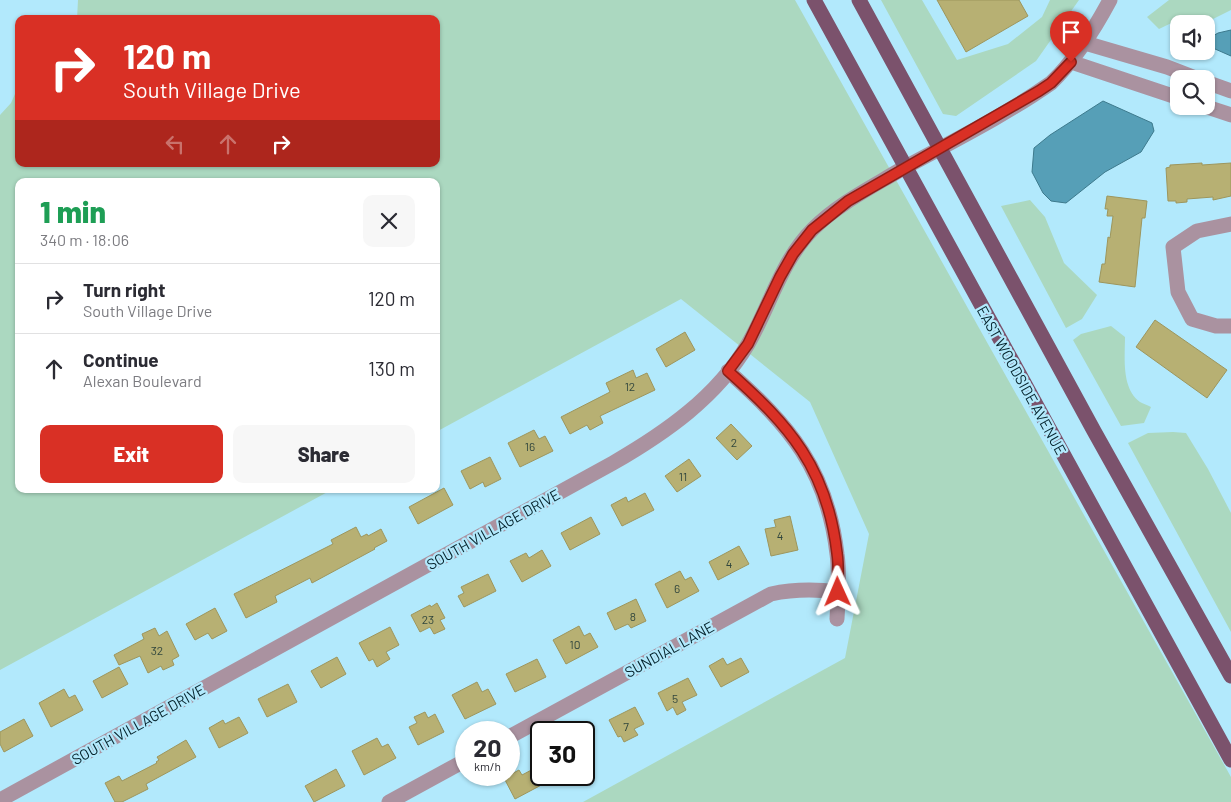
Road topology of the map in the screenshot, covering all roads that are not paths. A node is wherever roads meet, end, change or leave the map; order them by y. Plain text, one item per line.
1 (814, 0) edge
2 (859, 0) edge
3 (1110, 0) edge
4 (1085, 43) junction
5 (1071, 62) junction
6 (1175, 70) edge
7 (1215, 85) edge
8 (1231, 91) edge
9 (1170, 95) edge
10 (1215, 110) edge
11 (1231, 115) edge
12 (940, 148) junction
13 (905, 168) junction
14 (1231, 224) edge
15 (1231, 326) edge
16 (728, 371) junction
17 (838, 592) junction
18 (837, 619) dead end
19 (1231, 676) edge
20 (520, 730) edge
21 (1231, 760) edge
22 (455, 766) edge
23 (0, 800) edge
24 (389, 802) edge

1 - 13 main road, EAST WOODSIDE AVENUE
2 - 12 main road
3 - 4 street, SOUTH VILLAGE DRIVE
4 - 5 street, SOUTH VILLAGE DRIVE
4 - 6 street
5 - 9 street
5 - 12 street, SOUTH VILLAGE DRIVE
7 - 8 street
10 - 11 street
12 - 13 street, SOUTH VILLAGE DRIVE
12 - 19 main road
13 - 16 street, SOUTH VILLAGE DRIVE
13 - 21 main road, EAST WOODSIDE AVENUE
14 - 15 street
16 - 17 street
16 - 23 street, SOUTH VILLAGE DRIVE
17 - 18 street
17 - 20 street, SUNDIAL LANE
22 - 24 street

